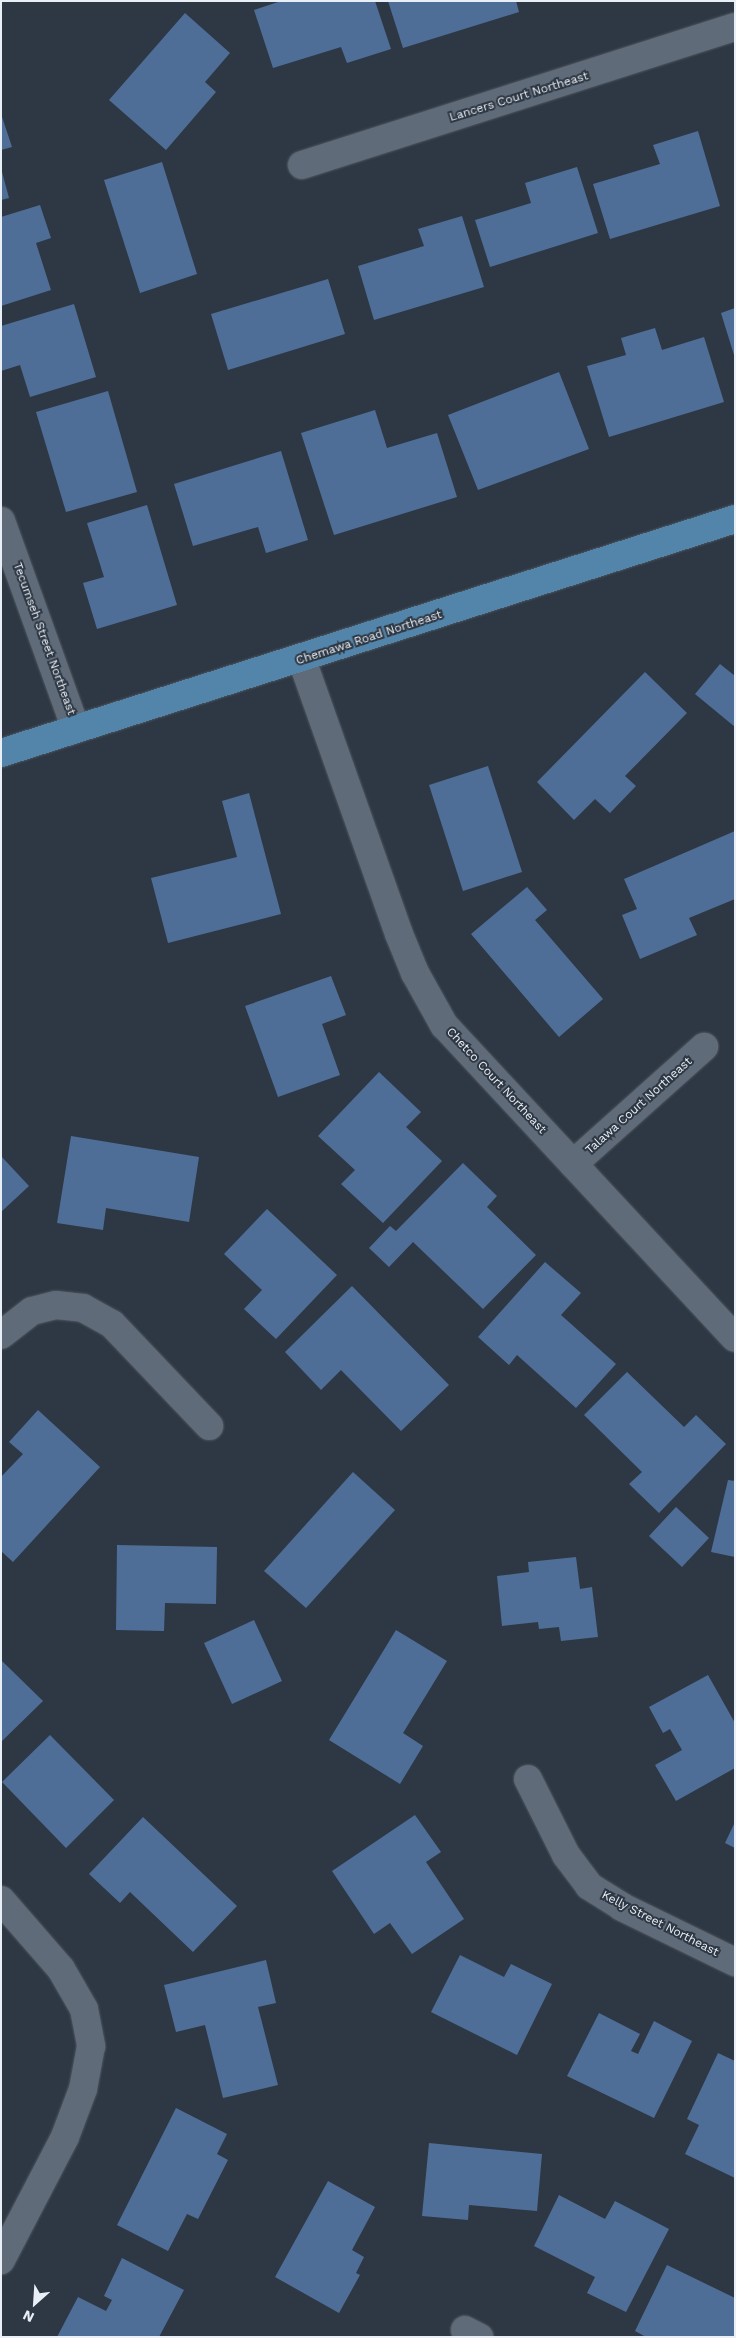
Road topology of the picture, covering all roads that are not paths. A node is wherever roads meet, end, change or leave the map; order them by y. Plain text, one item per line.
1 (735, 27) edge
2 (302, 164) dead end
3 (735, 519) edge
4 (1, 521) edge
5 (302, 660) junction
6 (76, 729) junction
7 (1, 753) edge
8 (704, 1047) dead end
9 (573, 1164) junction
10 (1, 1335) edge
11 (735, 1338) edge
12 (209, 1426) dead end
13 (528, 1779) dead end
14 (1, 1900) edge
15 (735, 1962) edge
16 (1, 2260) edge

1 - 2 street, Lancers Court Northeast
3 - 5 main road, Chemawa Road Northeast
4 - 6 street, Tecumseh Street Northeast
5 - 6 main road, Chemawa Road Northeast
5 - 9 street, Chetco Court Northeast
6 - 7 main road, Chemawa Road Northeast
8 - 9 street, Talawa Court Northeast
9 - 11 street, Chetco Court Northeast
10 - 12 street
13 - 15 street, Kelly Street Northeast
14 - 16 street

